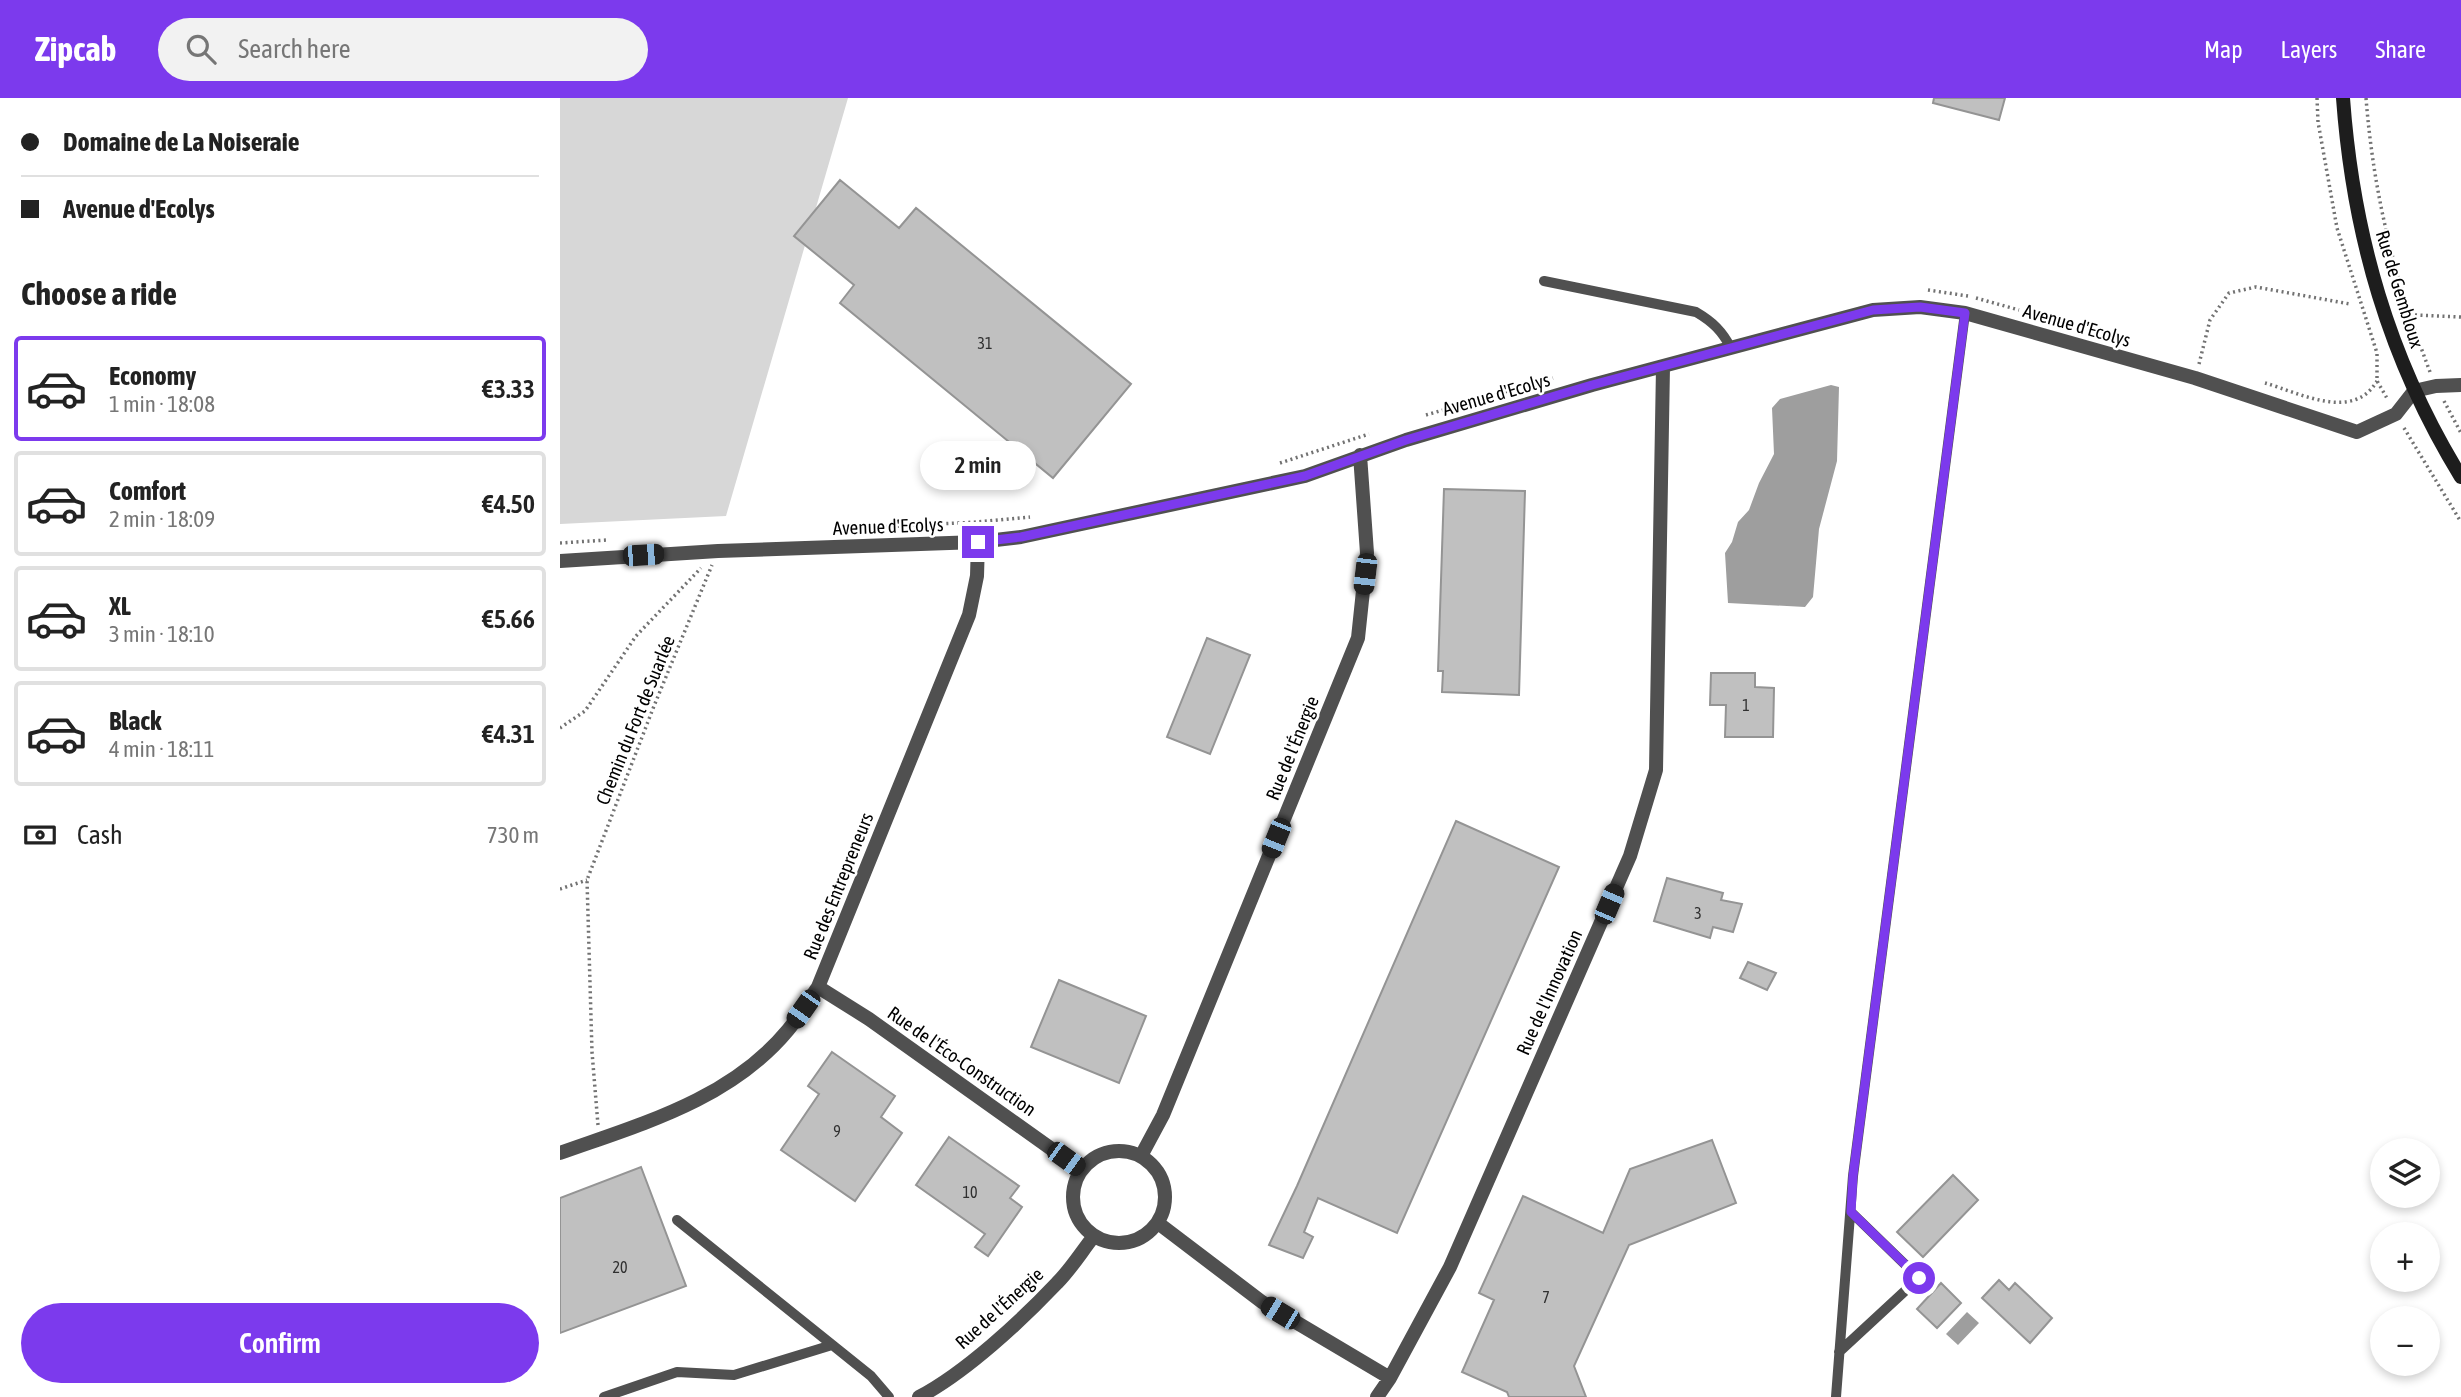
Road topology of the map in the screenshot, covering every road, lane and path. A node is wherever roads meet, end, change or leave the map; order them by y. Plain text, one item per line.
1 (2317, 98) edge
2 (2343, 98) edge
3 (2367, 98) edge
4 (1544, 281) dead end
5 (2350, 304) dead end
6 (1965, 313) junction
7 (2415, 315) dead end
8 (2461, 317) edge
9 (1731, 348) junction
10 (1663, 367) junction
11 (2194, 379) junction
12 (2378, 380) dead end
13 (2461, 385) edge
14 (2436, 386) junction
15 (2414, 391) junction
16 (2396, 414) junction
17 (2461, 433) edge
18 (1360, 455) junction
19 (2461, 477) edge
20 (2461, 522) edge
21 (978, 542) junction
22 (718, 551) junction
23 (560, 561) edge
24 (560, 728) edge
25 (587, 880) junction
26 (560, 889) edge
27 (818, 986) junction
28 (599, 1139) junction
29 (560, 1153) edge
30 (1141, 1156) junction
31 (1081, 1170) junction
32 (1851, 1212) junction
33 (677, 1220) dead end
34 (1158, 1223) junction
35 (1094, 1236) junction
36 (832, 1345) junction
37 (1839, 1352) junction
38 (1390, 1378) junction
39 (604, 1397) edge
40 (889, 1397) edge
41 (919, 1397) edge
42 (1377, 1397) edge
43 (1836, 1397) edge

1 - 12 path
2 - 15 main road, Rue de Gembloux
3 - 14 path
4 - 9 lane
5 - 11 path
6 - 9 street, Avenue d'Ecolys
6 - 11 street, Avenue d'Ecolys
6 - 32 lane
7 - 8 path
9 - 10 street, Avenue d'Ecolys
10 - 18 street, Avenue d'Ecolys
10 - 38 street, Rue de l'Innovation
11 - 16 street, Avenue d'Ecolys
13 - 14 street
14 - 15 street
14 - 17 path
15 - 16 street, Avenue d'Ecolys
15 - 19 main road, Rue de Gembloux
16 - 20 path
18 - 21 street, Avenue d'Ecolys
18 - 30 street, Rue de l'Énergie
21 - 22 street, Avenue d'Ecolys
21 - 27 street, Rue des Entrepreneurs
22 - 23 street, Avenue d'Ecolys
22 - 24 path, Chemin du Fort de Suarlée
22 - 25 path, Chemin du Fort de Suarlée
25 - 26 path
25 - 28 path, Chemin du Fort de Suarlée
27 - 28 street, Rue des Entrepreneurs
27 - 31 street, Rue de l'Éco-Construction
28 - 29 street, Rue des Entrepreneurs
30 - 31 street
30 - 34 street
31 - 35 street
32 - 37 lane
32 - 37 lane
33 - 36 lane
34 - 35 street
34 - 38 street
35 - 41 street, Rue de l'Énergie
36 - 39 lane
36 - 40 lane
37 - 43 lane
38 - 42 street, Rue de l'Innovation

